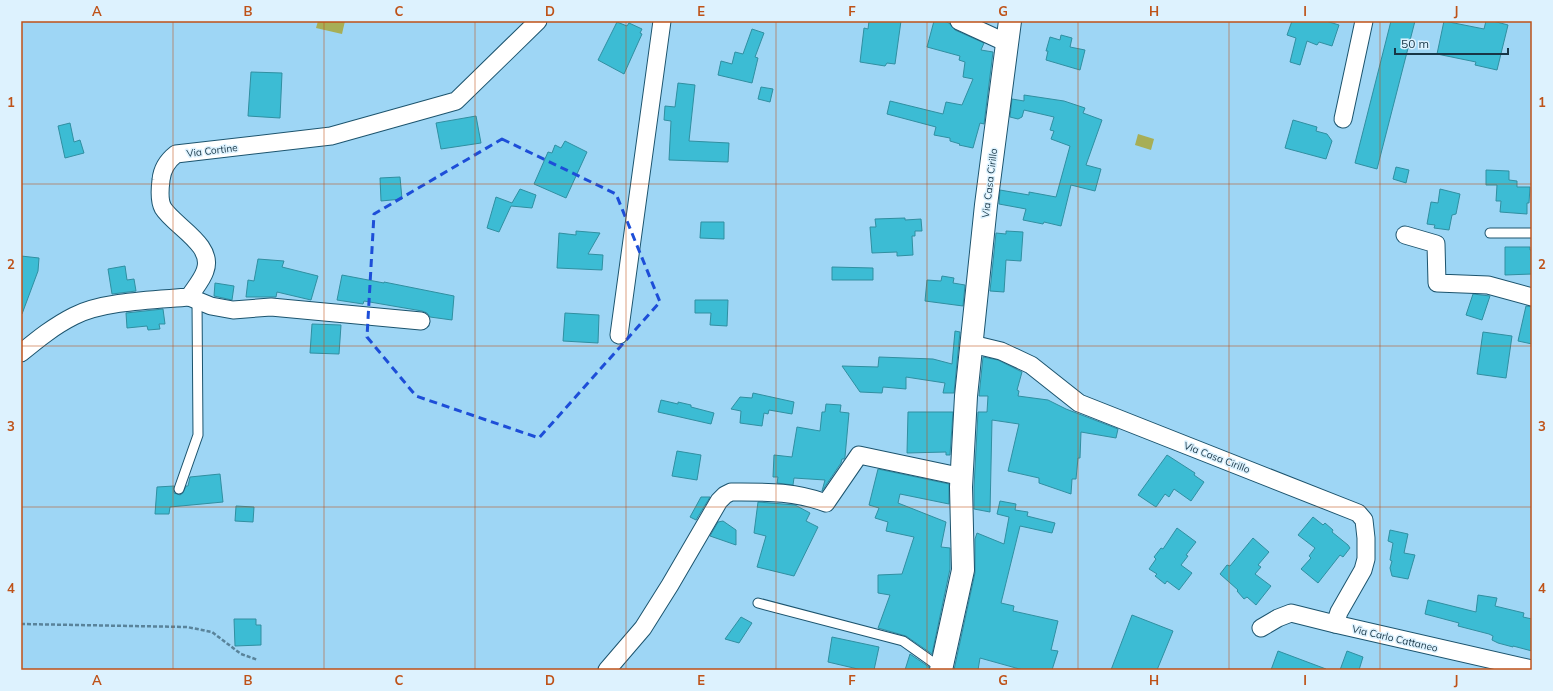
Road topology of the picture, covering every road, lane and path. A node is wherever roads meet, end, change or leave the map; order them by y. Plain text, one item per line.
1 (538, 21) edge
2 (662, 21) edge
3 (959, 21) edge
4 (1010, 21) edge
5 (1364, 21) edge
6 (1006, 43) junction
7 (1342, 120) dead end
8 (1490, 233) dead end
9 (1532, 233) edge
10 (1405, 235) dead end
11 (1532, 297) edge
12 (193, 299) junction
13 (421, 321) dead end
14 (619, 335) dead end
15 (972, 344) junction
16 (21, 353) edge
17 (963, 477) junction
18 (179, 490) dead end
19 (758, 603) dead end
20 (21, 624) edge
21 (1335, 624) junction
22 (1260, 628) dead end
23 (258, 660) dead end
24 (941, 669) edge
25 (1532, 669) edge
26 (607, 670) edge

1 - 12 street, Via Cortine
2 - 14 street
3 - 6 street
4 - 6 street, Via Casa Cirillo
5 - 7 street
6 - 15 street, Via Casa Cirillo
8 - 9 lane
10 - 11 street
12 - 13 street
12 - 16 street
12 - 18 lane
15 - 17 street, Via Casa Cirillo
15 - 21 street, Via Casa Cirillo
17 - 24 street, Via Casa Cirillo
17 - 26 street
19 - 24 lane
20 - 23 path
21 - 22 street, Via Carlo Cattaneo
21 - 25 street, Via Carlo Cattaneo

